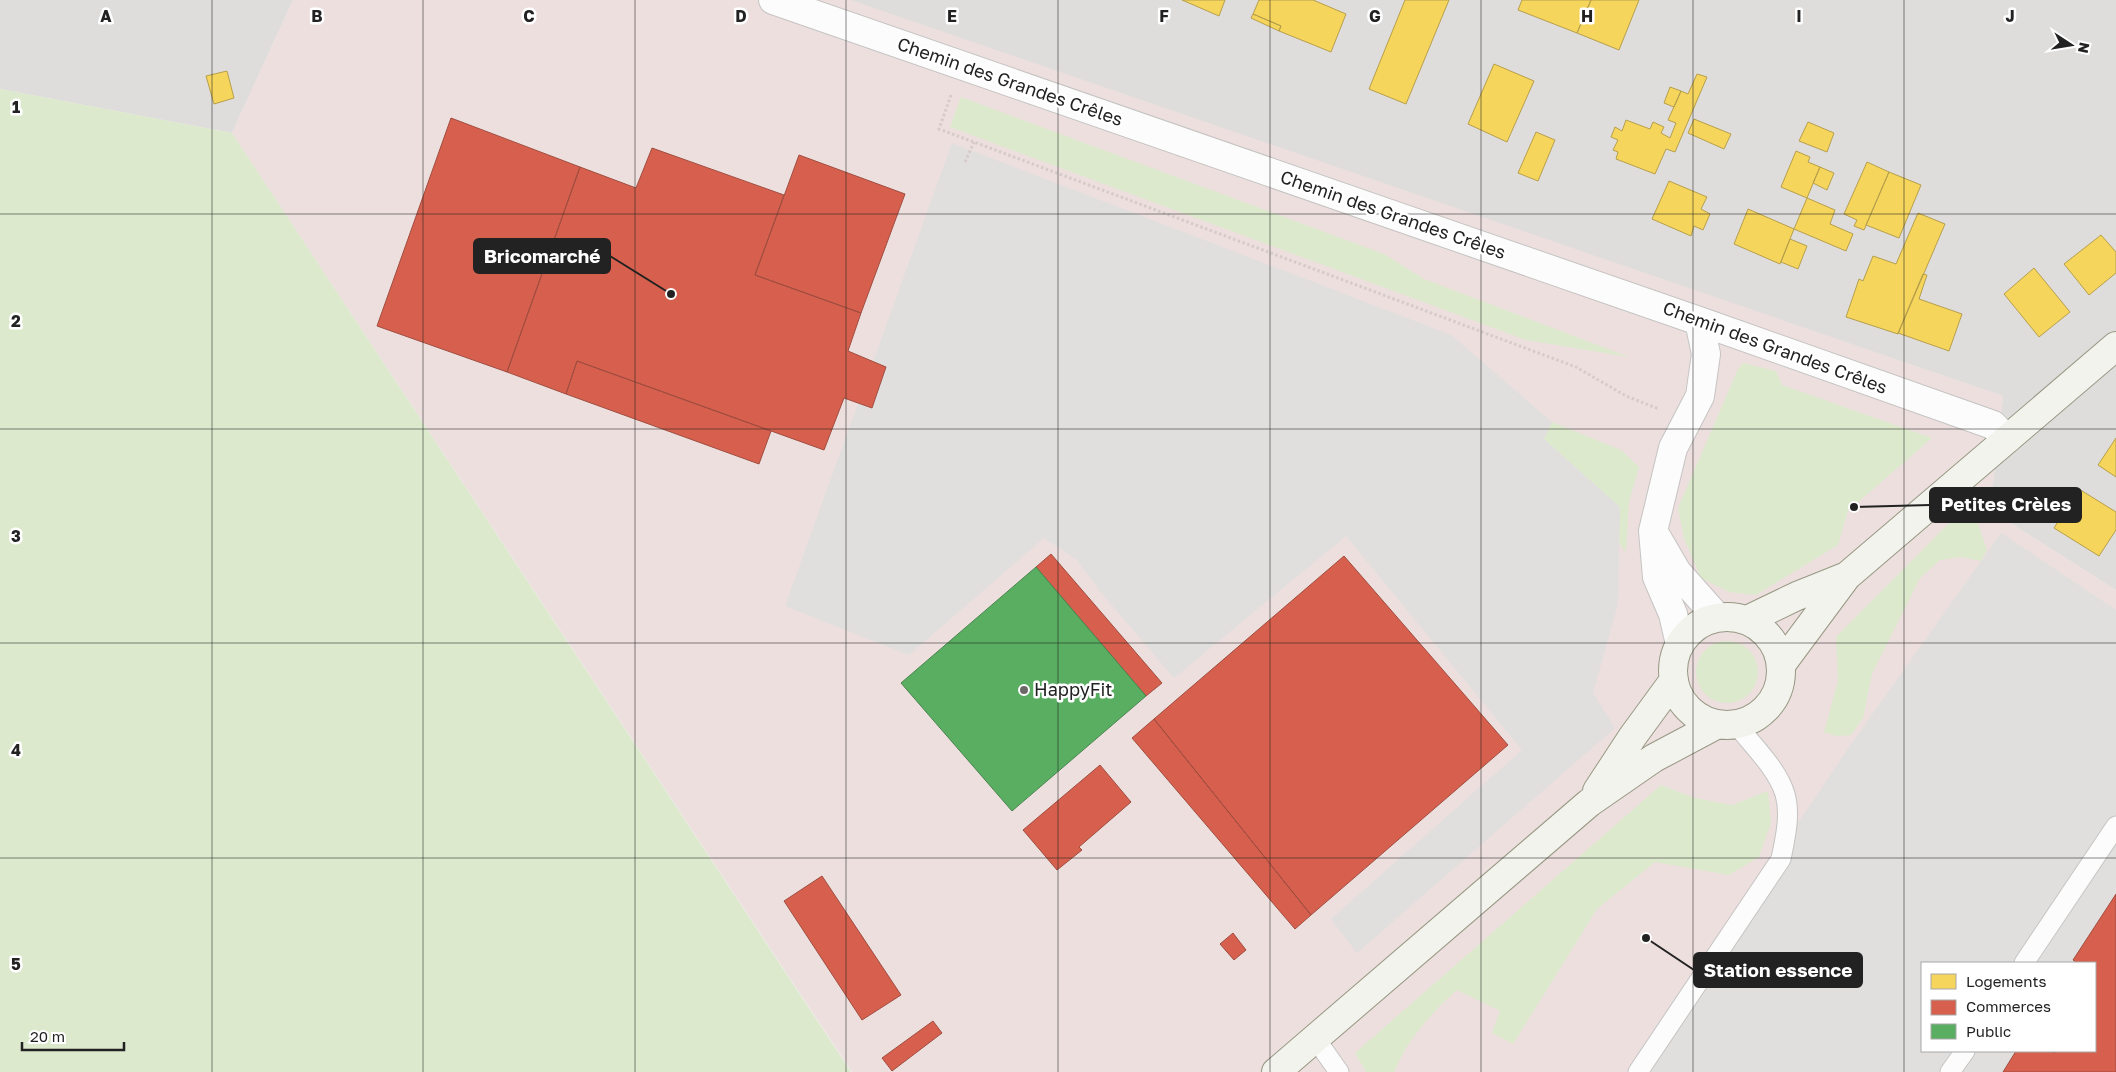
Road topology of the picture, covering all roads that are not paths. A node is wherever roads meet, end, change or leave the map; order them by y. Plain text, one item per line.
1 (773, 0) edge
2 (1699, 321) junction
3 (2116, 346) edge
4 (2007, 439) junction
5 (1653, 531) junction
6 (1847, 576) junction
7 (1717, 617) junction
8 (1747, 620) junction
9 (1680, 644) junction
10 (1781, 665) junction
11 (1674, 680) junction
12 (1727, 724) junction
13 (1589, 803) junction
14 (2116, 826) edge
15 (2025, 962) edge
16 (1315, 1038) junction
17 (1964, 1052) edge
18 (1276, 1072) edge
19 (1339, 1072) edge
20 (1638, 1072) edge
21 (1950, 1072) edge

1 - 2 street, Chemin des Grandes Crêles
2 - 4 street, Chemin des Grandes Crêles
2 - 5 street
3 - 4 main road
4 - 6 main road
5 - 7 street
5 - 9 street
6 - 8 main road
6 - 10 main road
7 - 8 main road
7 - 9 main road
8 - 10 main road
9 - 11 main road
10 - 12 main road
11 - 12 main road
11 - 13 main road
12 - 13 main road
12 - 20 lane
13 - 16 main road
14 - 15 lane
16 - 18 main road
16 - 19 lane
17 - 21 lane

